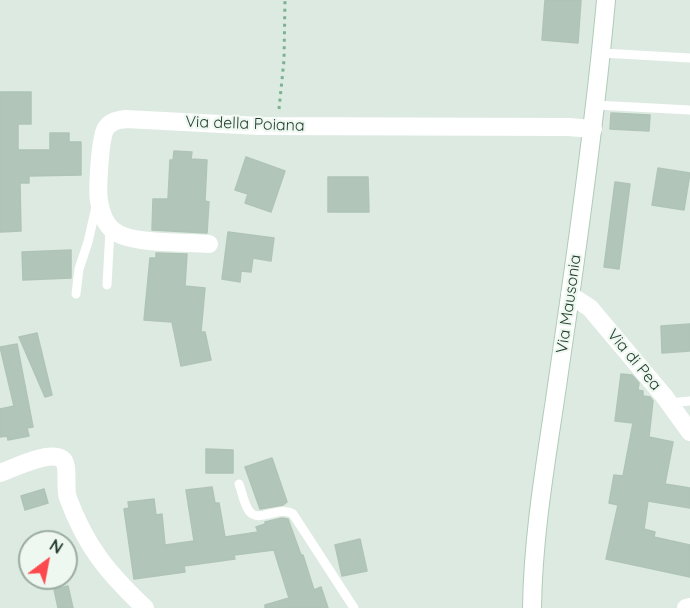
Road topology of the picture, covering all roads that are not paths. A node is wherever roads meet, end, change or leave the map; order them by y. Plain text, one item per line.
1 (606, 0) edge
2 (602, 53) junction
3 (690, 58) edge
4 (596, 105) junction
5 (690, 110) edge
6 (593, 129) junction
7 (98, 199) junction
8 (109, 225) junction
9 (209, 243) dead end
10 (107, 285) dead end
11 (76, 294) dead end
12 (570, 296) junction
13 (690, 401) edge
14 (669, 403) junction
15 (690, 432) edge
16 (0, 473) edge
17 (239, 484) dead end
18 (145, 608) edge
19 (354, 608) edge
20 (532, 608) edge

1 - 2 street, Via Mausonia
2 - 3 lane
2 - 4 street, Via Mausonia
4 - 5 lane
4 - 6 street, Via Mausonia
6 - 7 street, Via della Poiana
6 - 12 street, Via Mausonia
7 - 8 street, Via della Poiana
7 - 11 lane
8 - 9 street
8 - 10 lane
12 - 14 street, Via di Pea
12 - 20 street, Via Mausonia
13 - 14 lane
14 - 15 street, Via di Pea
16 - 18 street
17 - 19 lane

